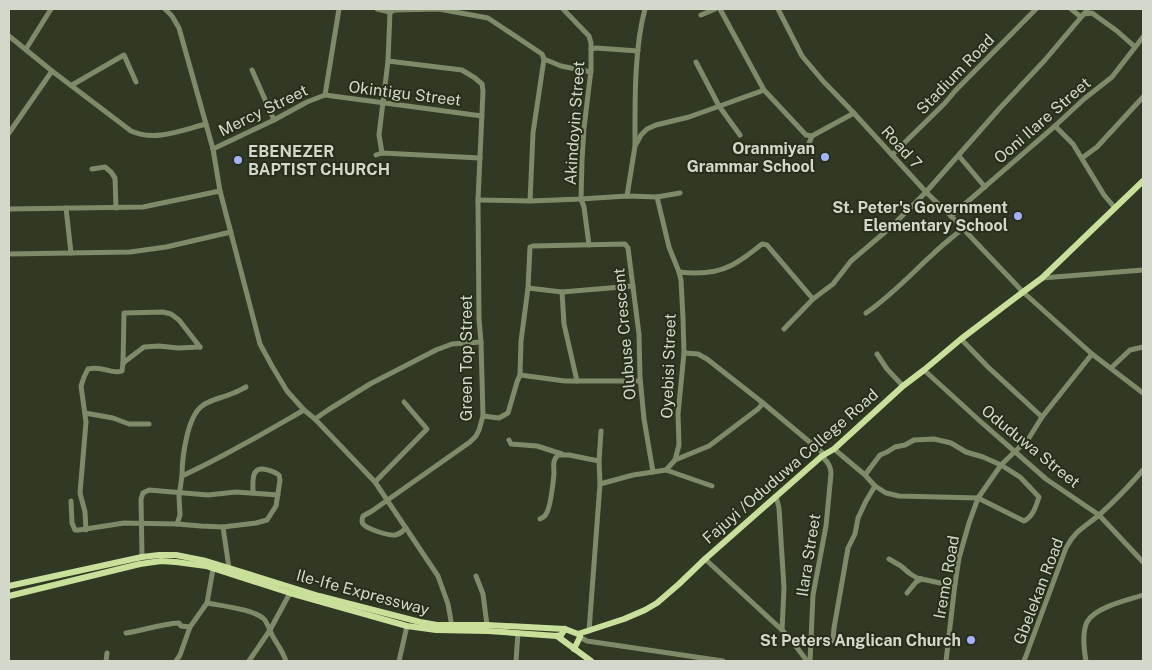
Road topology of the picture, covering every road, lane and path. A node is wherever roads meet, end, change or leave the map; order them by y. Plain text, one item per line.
1 (51, 9) edge
2 (165, 9) edge
3 (339, 9) edge
4 (377, 9) edge
5 (440, 9) edge
6 (566, 9) edge
7 (646, 9) edge
8 (715, 9) edge
9 (720, 9) edge
10 (778, 9) edge
11 (1036, 9) edge
12 (1071, 9) edge
13 (1088, 9) edge
14 (390, 12) junction
15 (701, 16) dead end
16 (1082, 16) junction
17 (9, 36) edge
18 (1143, 37) edge
19 (1135, 47) junction
20 (26, 49) junction
21 (591, 49) junction
22 (638, 51) junction
23 (544, 59) junction
24 (388, 62) junction
25 (696, 62) dead end
26 (252, 70) dead end
27 (52, 71) junction
28 (590, 72) junction
29 (136, 82) dead end
30 (72, 85) junction
31 (764, 90) junction
32 (325, 95) junction
33 (1143, 97) edge
34 (383, 103) junction
35 (719, 106) junction
36 (854, 113) junction
37 (482, 116) junction
38 (274, 120) junction
39 (206, 124) junction
40 (1055, 126) junction
41 (9, 133) edge
42 (740, 135) dead end
43 (812, 136) junction
44 (635, 146) junction
45 (213, 149) junction
46 (796, 151) dead end
47 (382, 153) junction
48 (376, 155) dead end
49 (892, 155) junction
50 (959, 156) junction
51 (480, 158) junction
52 (1082, 158) junction
53 (92, 168) dead end
54 (1143, 181) edge
55 (985, 187) junction
56 (220, 191) junction
57 (926, 192) junction
58 (680, 193) dead end
59 (627, 196) junction
60 (657, 197) junction
61 (581, 199) junction
62 (478, 200) junction
63 (530, 201) junction
64 (66, 208) junction
65 (116, 208) junction
66 (1115, 208) junction
67 (9, 209) edge
68 (951, 216) junction
69 (962, 229) junction
70 (231, 232) junction
71 (589, 245) junction
72 (71, 253) junction
73 (9, 254) edge
74 (1143, 270) edge
75 (679, 272) junction
76 (1042, 278) junction
77 (633, 286) junction
78 (528, 288) junction
79 (562, 292) junction
80 (1023, 292) junction
81 (813, 299) junction
82 (866, 313) dead end
83 (784, 329) dead end
84 (961, 339) junction
85 (481, 342) junction
86 (1143, 347) edge
87 (684, 353) junction
88 (877, 354) dead end
89 (1092, 354) junction
90 (123, 363) junction
91 (1111, 368) junction
92 (924, 370) junction
93 (520, 375) junction
94 (640, 380) junction
95 (577, 381) junction
96 (903, 386) junction
97 (246, 387) dead end
98 (1143, 394) edge
99 (404, 402) dead end
100 (763, 403) junction
101 (304, 410) junction
102 (85, 413) junction
103 (482, 416) junction
104 (1042, 417) junction
105 (315, 419) junction
106 (149, 424) dead end
107 (601, 431) dead end
108 (509, 440) dead end
109 (549, 449) junction
110 (834, 449) junction
111 (1015, 451) junction
112 (569, 455) junction
113 (823, 455) junction
114 (675, 460) junction
115 (599, 461) junction
116 (1001, 465) junction
117 (554, 466) junction
118 (666, 470) junction
119 (1143, 470) edge
120 (653, 472) junction
121 (865, 475) junction
122 (182, 476) junction
123 (375, 482) junction
124 (600, 484) junction
125 (712, 486) dead end
126 (875, 486) junction
127 (179, 492) junction
128 (253, 492) junction
129 (278, 495) junction
130 (776, 496) junction
131 (978, 498) junction
132 (387, 500) junction
133 (71, 501) dead end
134 (1099, 515) junction
135 (540, 520) dead end
136 (142, 523) junction
137 (177, 524) junction
138 (223, 527) junction
139 (406, 528) junction
140 (86, 530) junction
141 (142, 557) junction
142 (705, 559) junction
143 (889, 559) dead end
144 (1143, 562) edge
145 (230, 568) junction
146 (213, 569) junction
147 (476, 576) dead end
148 (921, 579) junction
149 (955, 584) junction
150 (9, 586) edge
151 (290, 593) junction
152 (907, 594) dead end
153 (1143, 594) edge
154 (9, 596) edge
155 (207, 603) junction
156 (487, 625) junction
157 (407, 626) junction
158 (190, 627) junction
159 (452, 628) junction
160 (565, 629) junction
161 (270, 630) junction
162 (782, 630) junction
163 (589, 631) junction
164 (126, 633) dead end
165 (518, 633) junction
166 (558, 636) junction
167 (579, 636) junction
168 (811, 637) junction
169 (574, 649) junction
170 (107, 654) dead end
171 (106, 661) edge
172 (176, 661) edge
173 (249, 661) edge
174 (286, 661) edge
175 (399, 661) edge
176 (516, 661) edge
177 (590, 661) edge
178 (723, 661) edge
179 (809, 661) edge
180 (946, 661) edge
181 (1024, 661) edge
182 (1086, 661) edge

1 - 20 street
2 - 39 street
3 - 32 street
4 - 14 street
5 - 14 street
5 - 23 street
6 - 21 street, Akindoyin Street
7 - 22 street
8 - 15 street
9 - 31 street
10 - 36 street, Road 7
11 - 49 street, Stadium Road
12 - 16 street
13 - 16 street
14 - 24 street
16 - 19 street
16 - 50 street
17 - 20 street
18 - 19 street, Ooni Ilare Street
19 - 40 street, Ooni Ilare Street
20 - 27 street
21 - 22 street, Akindoyin Street
21 - 28 street, Akindoyin Street
22 - 44 street
23 - 28 street
23 - 63 street
24 - 34 street
24 - 37 street, Green Top Street
25 - 35 street
26 - 38 street
27 - 30 street
27 - 41 street
28 - 61 street, Akindoyin Street
29 - 30 street
30 - 39 street
31 - 35 street
31 - 43 street
32 - 34 street, Okintigu Street
32 - 38 street, Mercy Street
33 - 52 street
34 - 37 street, Okintigu Street
34 - 47 street
35 - 42 street
35 - 44 street
36 - 43 street
36 - 49 street, Road 7
37 - 51 street, Green Top Street
38 - 45 street, Mercy Street
39 - 45 street
40 - 52 street
40 - 55 street, Ooni Ilare Street
43 - 46 street
44 - 59 street
45 - 56 street
47 - 48 street
47 - 51 street
49 - 57 street, Road 7
50 - 55 street
50 - 57 street
51 - 62 street, Green Top Street
52 - 66 street
53 - 65 street
54 - 66 main road, Fajuyi /Oduduwa College Road
55 - 68 street, Ooni Ilare Street
56 - 65 street
56 - 70 street
57 - 68 street, Road 7
57 - 81 street
58 - 60 street
59 - 60 street
59 - 61 street
60 - 75 street, Oyebisi Street
61 - 63 street
61 - 71 street, Akindoyin Street
62 - 63 street
62 - 85 street, Green Top Street
64 - 65 street
64 - 67 street
64 - 72 street
66 - 76 main road, Fajuyi /Oduduwa College Road
68 - 69 street, Road 7
69 - 80 street, Road 7
69 - 82 street
70 - 72 street
70 - 101 street
71 - 77 street, Olubuse Crescent
71 - 78 street, Olubuse Crescent
72 - 73 street
74 - 76 street
75 - 81 street
75 - 87 street, Oyebisi Street
76 - 80 main road, Fajuyi /Oduduwa College Road
77 - 79 street
77 - 94 street, Olubuse Crescent
78 - 79 street
78 - 93 street, Olubuse Crescent
79 - 95 street
80 - 84 main road, Fajuyi /Oduduwa College Road
80 - 89 street, Road 7
81 - 83 street
84 - 92 main road, Fajuyi /Oduduwa College Road
84 - 104 street
85 - 103 street, Green Top Street
85 - 105 street
86 - 91 street
87 - 100 street
87 - 114 street, Oyebisi Street
88 - 96 street
89 - 91 street, Road 7
89 - 104 street, Iremo Road
90 - 90 street
90 - 102 street
91 - 98 street, Road 7
92 - 96 main road, Fajuyi /Oduduwa College Road
92 - 111 street, Oduduwa Street
93 - 95 street
93 - 103 street, Olubuse Crescent
94 - 95 street
94 - 120 street, Olubuse Crescent
96 - 110 main road, Fajuyi /Oduduwa College Road
97 - 122 street
99 - 123 street
100 - 113 street
100 - 114 street
101 - 105 street
101 - 122 street
102 - 106 street
102 - 140 street
103 - 132 street, Green Top Street
104 - 111 street, Iremo Road
105 - 123 street
107 - 115 street
108 - 109 street
109 - 112 street
109 - 117 street
110 - 113 main road, Fajuyi /Oduduwa College Road
110 - 121 street
111 - 116 street, Iremo Road
111 - 134 street, Oduduwa Street
112 - 115 street
112 - 117 street
113 - 130 main road, Fajuyi /Oduduwa College Road
113 - 168 street, Ilara Street
114 - 118 street
115 - 124 street
116 - 121 street
116 - 131 street, Iremo Road
116 - 131 street
117 - 135 street
118 - 120 street
118 - 125 street
119 - 134 street, Gbelekan Road
120 - 124 street
121 - 126 street
122 - 127 street
123 - 132 street
124 - 163 street
126 - 131 street
126 - 168 street
127 - 128 street
127 - 136 street
127 - 137 street
128 - 129 street
128 - 129 street
129 - 138 street
130 - 142 main road, Fajuyi /Oduduwa College Road
130 - 162 street
131 - 149 street, Iremo Road
132 - 139 street
132 - 139 street, Green Top Street
133 - 140 street
134 - 144 street, Oduduwa Street
134 - 181 street, Gbelekan Road
136 - 137 street
136 - 140 street
136 - 141 street
137 - 138 street
138 - 145 street
139 - 159 street
141 - 145 main road, Ile-Ife Expressway
141 - 150 main road, Ile-Ife Expressway
142 - 162 street, Ilara Street
142 - 163 main road, Fajuyi /Oduduwa College Road
143 - 148 street
145 - 159 main road, Ile-Ife Expressway
146 - 151 main road, Ile-Ife Expressway
146 - 154 main road, Ile-Ife Expressway
146 - 155 street
147 - 156 street
148 - 149 street
148 - 152 street
149 - 180 street, Iremo Road
151 - 157 main road, Ile-Ife Expressway
151 - 161 street
153 - 182 street
155 - 158 street
155 - 161 street
156 - 159 main road, Ile-Ife Expressway
156 - 160 main road, Ile-Ife Expressway
157 - 159 main road, Ile-Ife Expressway
157 - 175 street
158 - 164 street
158 - 172 street
159 - 165 main road, Ile-Ife Expressway
160 - 166 main road
160 - 167 main road
161 - 173 street
161 - 174 street
162 - 179 street, Ilara Street
163 - 167 main road, Fajuyi /Oduduwa College Road
165 - 166 main road, Ile-Ife Expressway
165 - 176 street
166 - 169 main road
167 - 169 main road
167 - 178 street
168 - 179 street, Ilara Street
169 - 177 main road
170 - 171 street

